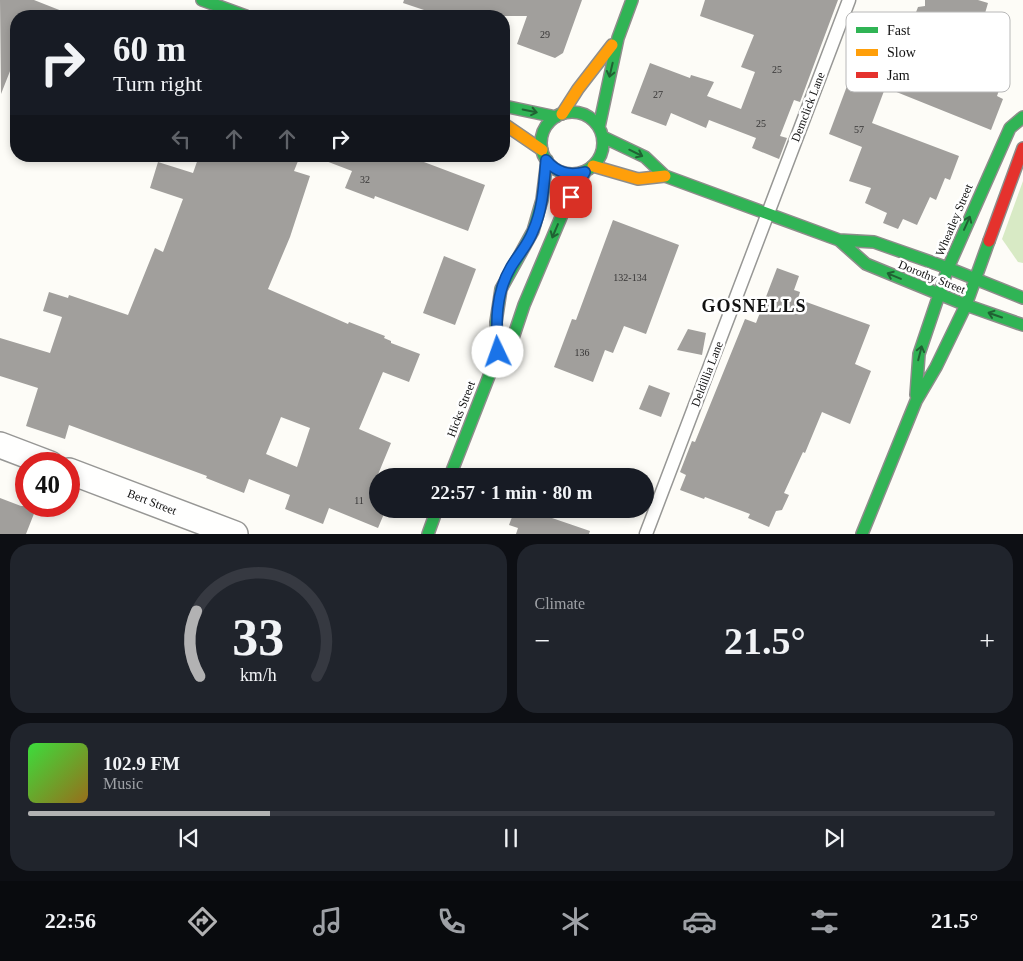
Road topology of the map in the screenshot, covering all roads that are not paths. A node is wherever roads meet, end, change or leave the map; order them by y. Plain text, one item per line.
1 (202, 0) edge
2 (632, 0) edge
3 (848, 0) edge
4 (230, 10) edge
5 (618, 38) junction
6 (510, 107) edge
7 (559, 115) junction
8 (1023, 117) edge
9 (510, 129) edge
10 (601, 132) junction
11 (1023, 148) edge
12 (544, 155) junction
13 (589, 169) junction
14 (666, 176) junction
15 (768, 214) junction
16 (839, 240) junction
17 (948, 268) junction
18 (976, 279) junction
19 (940, 294) junction
20 (1023, 298) edge
21 (966, 305) junction
22 (1023, 325) edge
23 (498, 352) junction
24 (916, 401) junction
25 (0, 445) edge
26 (18, 452) edge
27 (453, 468) edge
28 (80, 475) edge
29 (434, 518) edge
30 (235, 534) edge
31 (428, 534) edge
32 (646, 534) edge
33 (862, 534) edge

1 - 4 main road
2 - 5 main road
3 - 15 lane, Demclick Lane
5 - 7 main road
5 -> 10 main road
6 -> 7 main road
7 - 10 main road
7 - 12 main road
17 -> 8 main road, Wheatley Street
9 - 12 main road
10 - 13 main road
10 -> 14 main road, Dorothy Street
11 - 18 main road, Wheatley Street
12 - 13 main road
12 - 23 main road, Hicks Street
13 - 14 main road, Dorothy Street
13 -> 23 main road, Hicks Street
14 - 15 main road, Dorothy Street
15 - 16 main road, Dorothy Street
15 - 32 lane, Deldillia Lane
16 - 17 main road, Dorothy Street
19 -> 16 main road, Dorothy Street
17 - 18 main road, Dorothy Street
17 - 19 main road, Wheatley Street
18 - 20 main road, Dorothy Street
18 - 21 main road, Wheatley Street
19 - 21 main road, Dorothy Street
24 -> 19 main road, Wheatley Street
22 -> 21 main road, Dorothy Street
21 - 24 main road, Wheatley Street
23 - 27 main road, Hicks Street
24 - 33 main road, Wheatley Street
25 - 26 street
28 - 30 street, Bert Street
29 - 31 main road

